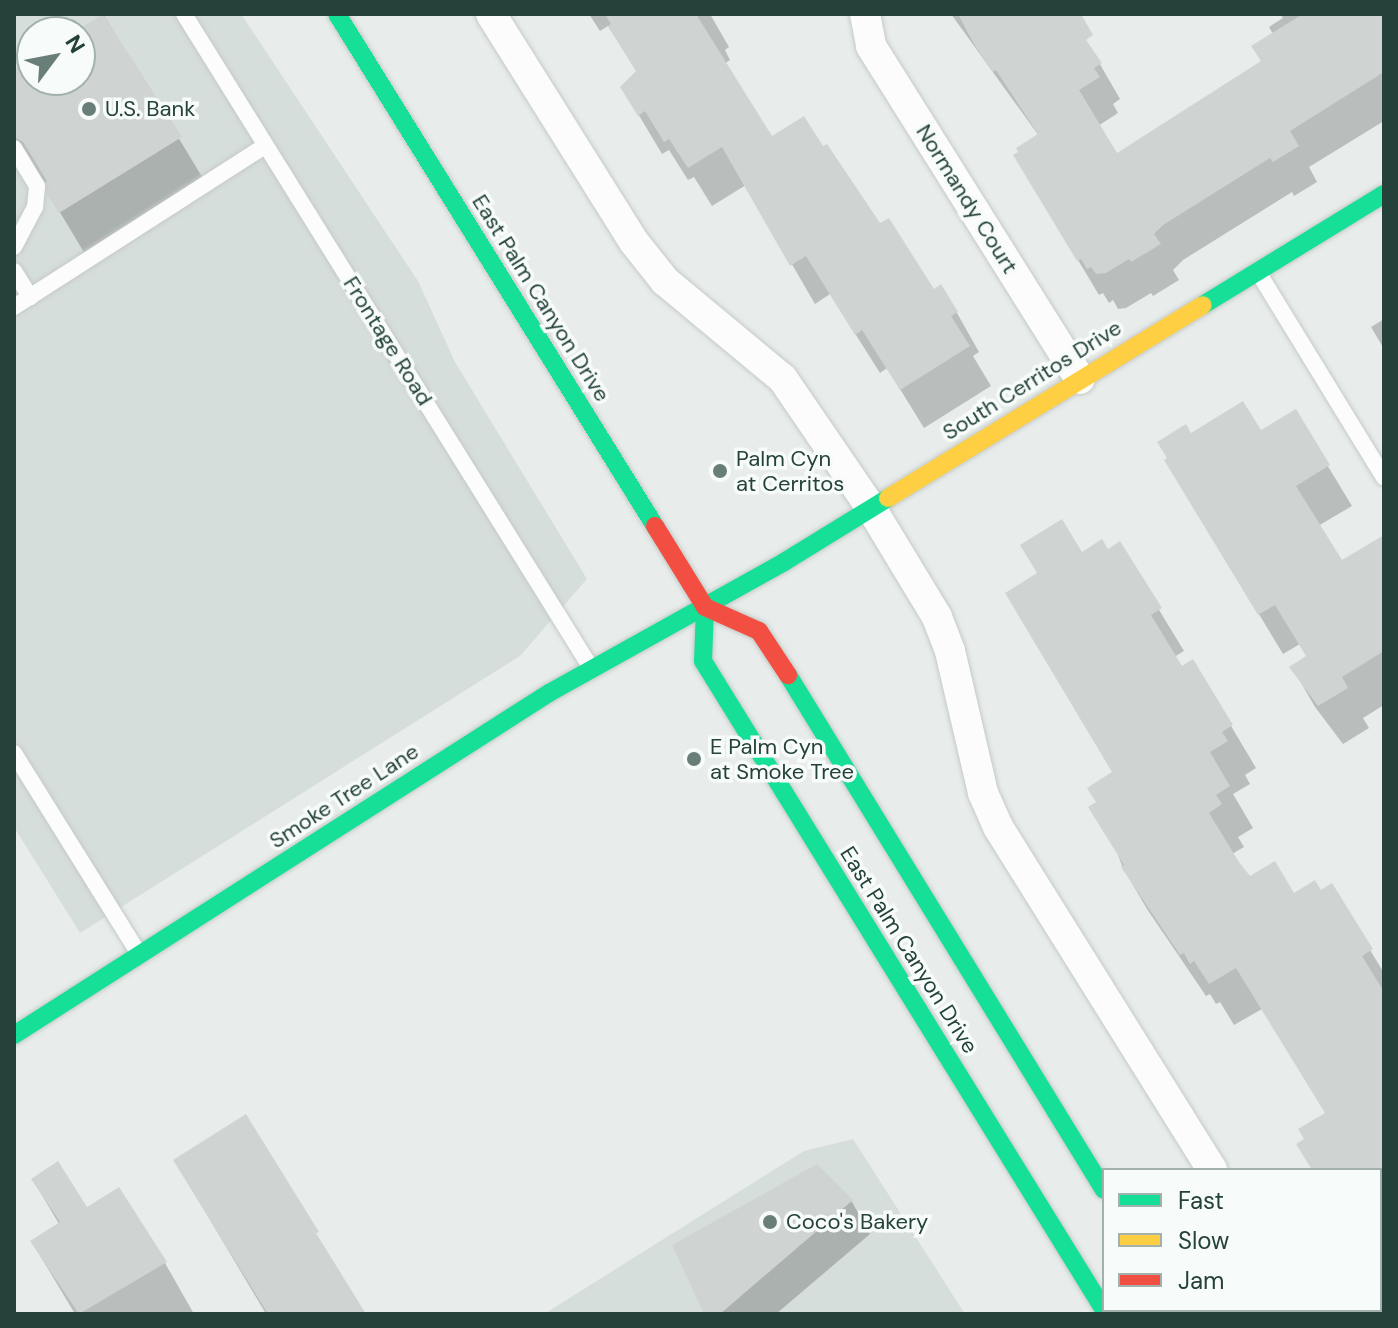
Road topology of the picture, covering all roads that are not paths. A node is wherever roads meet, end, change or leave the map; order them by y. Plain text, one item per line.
1 (184, 14) edge
2 (337, 14) edge
3 (491, 14) edge
4 (865, 14) edge
5 (265, 146) junction
6 (14, 148) edge
7 (1384, 194) edge
8 (14, 247) edge
9 (1258, 270) junction
10 (14, 271) edge
11 (30, 297) junction
12 (14, 307) edge
13 (1080, 379) junction
14 (1384, 478) edge
15 (871, 508) junction
16 (705, 607) junction
17 (591, 668) junction
18 (14, 753) edge
19 (140, 956) junction
20 (14, 1035) edge
21 (1211, 1168) edge
22 (1102, 1187) edge
23 (1102, 1306) edge

1 - 5 lane, Frontage Road
2 - 16 main road, East Palm Canyon Drive
3 - 15 street
4 - 13 street, Normandy Court
5 - 11 lane
5 - 17 lane, Frontage Road
6 - 8 lane
7 - 9 main road, South Cerritos Drive
9 - 13 main road, South Cerritos Drive
9 - 14 lane
10 - 11 lane
11 - 12 lane
13 - 15 main road, South Cerritos Drive
15 - 16 main road, South Cerritos Drive
15 - 21 street
16 - 17 main road, Smoke Tree Lane
16 - 22 main road, East Palm Canyon Drive
16 - 23 main road, East Palm Canyon Drive
17 - 19 main road, Smoke Tree Lane
18 - 19 lane
19 - 20 main road, Smoke Tree Lane

